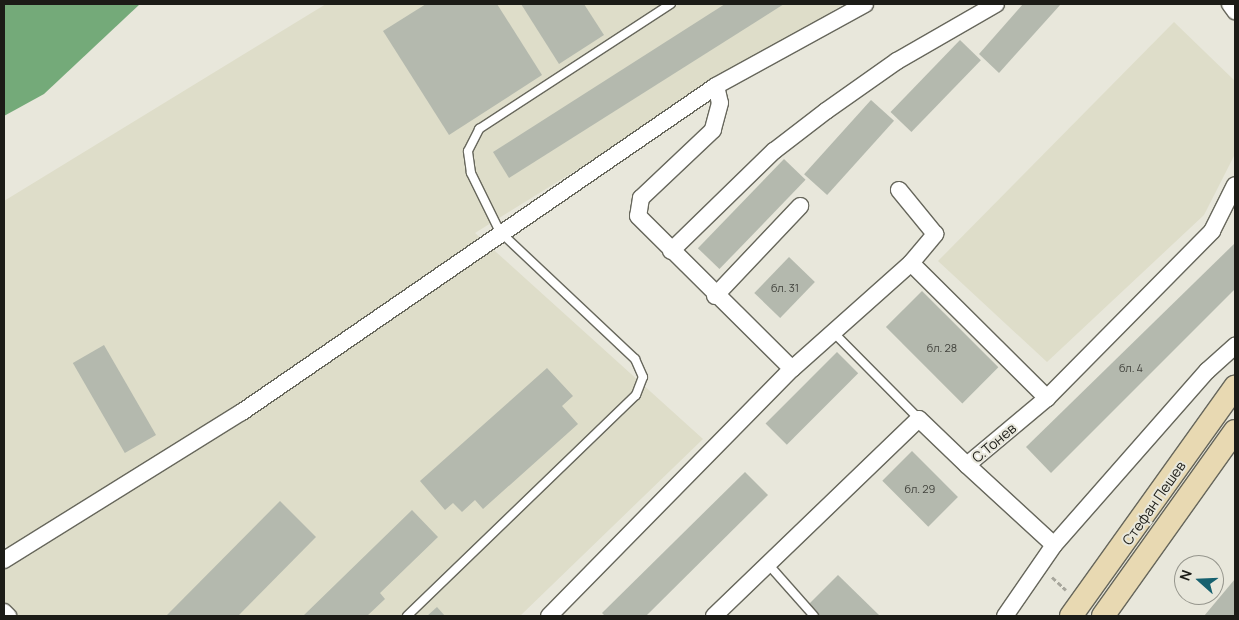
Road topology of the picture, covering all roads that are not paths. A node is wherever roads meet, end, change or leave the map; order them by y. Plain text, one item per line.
1 (671, 4) edge
2 (865, 4) edge
3 (996, 4) edge
4 (1230, 4) edge
5 (1235, 11) edge
6 (716, 86) junction
7 (1235, 185) edge
8 (899, 190) dead end
9 (800, 206) dead end
10 (500, 232) junction
11 (671, 251) junction
12 (911, 263) junction
13 (715, 296) junction
14 (832, 331) junction
15 (1235, 346) edge
16 (792, 369) junction
17 (1235, 387) edge
18 (1047, 398) junction
19 (919, 419) junction
20 (1235, 431) edge
21 (966, 465) junction
22 (1054, 545) junction
23 (4, 560) edge
24 (768, 564) junction
25 (4, 612) edge
26 (8, 616) edge
27 (407, 616) edge
28 (549, 616) edge
29 (714, 616) edge
30 (814, 616) edge
31 (1004, 616) edge
32 (1071, 616) edge
33 (1104, 616) edge

1 - 10 lane
2 - 6 street
3 - 11 street
4 - 5 street
6 - 10 street
6 - 11 street
7 - 18 street, С.Тонев
8 - 12 street
9 - 13 street
10 - 23 street
10 - 27 lane
11 - 13 street
12 - 14 street
12 - 18 street
13 - 16 street
14 - 16 street
14 - 19 lane
15 - 22 street
16 - 28 street
17 - 32 main road, Стефан Пешев
18 - 21 street, С.Тонев
19 - 21 street, С.Тонев
19 - 24 street
20 - 33 main road, Стефан Пешев
21 - 22 street
22 - 31 street
24 - 29 street
24 - 30 lane
25 - 26 street

